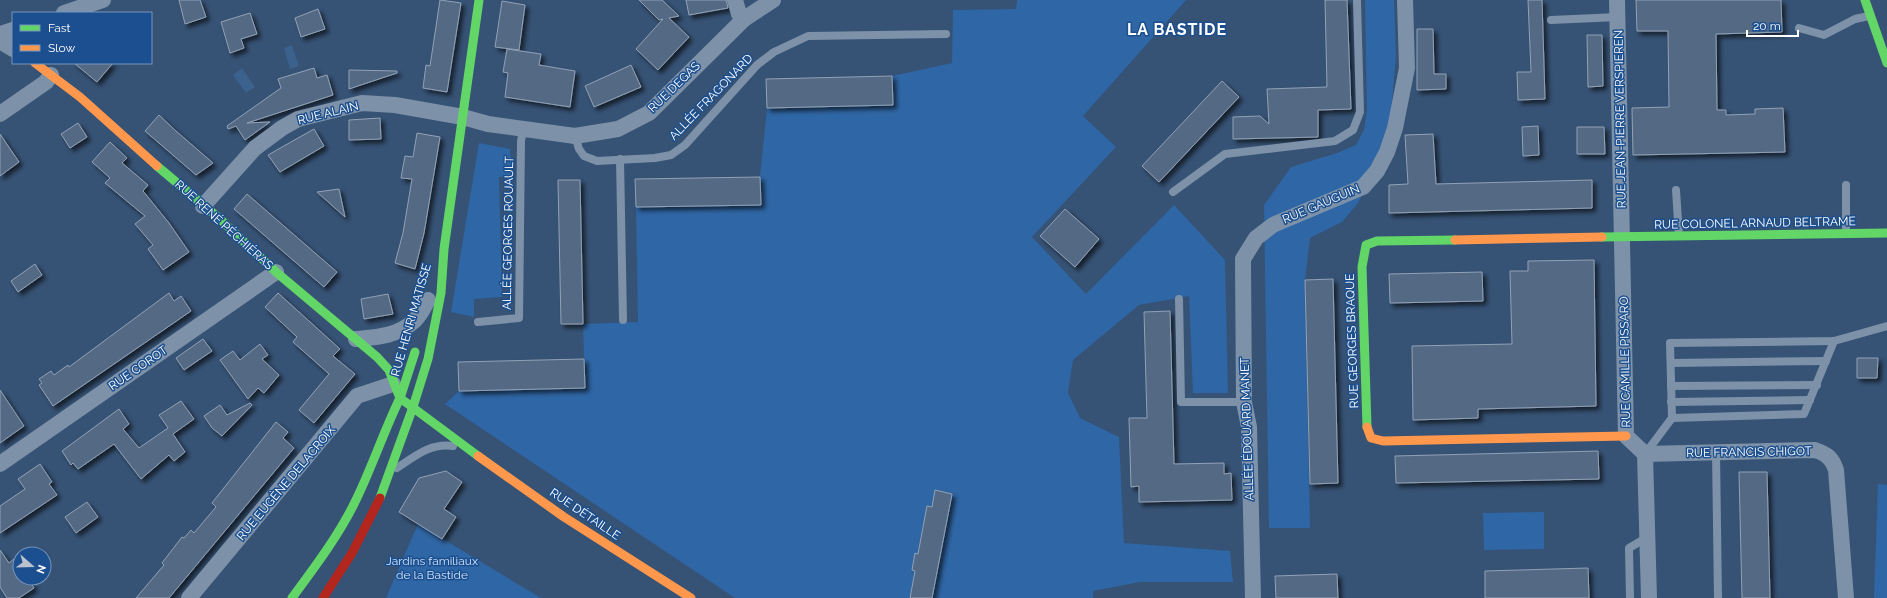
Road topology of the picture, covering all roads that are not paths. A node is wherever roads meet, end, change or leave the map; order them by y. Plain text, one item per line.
1 (103, 0) edge
2 (479, 0) edge
3 (735, 0) edge
4 (773, 0) edge
5 (1357, 0) edge
6 (1405, 0) edge
7 (1617, 0) edge
8 (1865, 0) edge
9 (67, 12) edge
10 (1870, 15) junction
11 (1618, 17) junction
12 (744, 19) junction
13 (1551, 20) dead end
14 (1798, 28) dead end
15 (12, 30) edge
16 (0, 34) edge
17 (946, 34) dead end
18 (0, 41) edge
19 (12, 48) edge
20 (1887, 63) edge
21 (36, 64) edge
22 (51, 75) junction
23 (0, 114) edge
24 (463, 117) junction
25 (523, 130) junction
26 (575, 136) junction
27 (620, 159) junction
28 (1846, 185) dead end
29 (1676, 190) dead end
30 (1173, 192) dead end
31 (203, 206) junction
32 (1846, 233) junction
33 (1887, 233) edge
34 (1679, 237) junction
35 (1623, 238) junction
36 (444, 249) junction
37 (1243, 259) joint
38 (276, 272) junction
39 (430, 293) junction
40 (1179, 299) dead end
41 (623, 320) dead end
42 (478, 322) dead end
43 (1887, 326) edge
44 (421, 329) dead end
45 (356, 339) junction
46 (418, 341) dead end
47 (1834, 342) junction
48 (1826, 361) junction
49 (1671, 363) junction
50 (1817, 385) junction
51 (1671, 386) junction
52 (397, 391) junction
53 (1810, 400) junction
54 (1244, 402) junction
55 (1671, 402) junction
56 (413, 407) junction
57 (1672, 418) junction
58 (1626, 436) junction
59 (467, 449) junction
60 (1716, 452) junction
61 (1645, 454) junction
62 (0, 464) edge
63 (390, 474) junction
64 (1648, 537) junction
65 (189, 598) edge
66 (292, 598) edge
67 (323, 598) edge
68 (690, 598) edge
69 (1253, 598) edge
70 (1630, 598) edge
71 (1649, 598) edge
72 (1718, 598) edge
73 (1846, 598) edge

1 - 9 street
2 - 24 main road, RUE HENRI MATISSE
3 - 12 street
4 - 12 street, RUE DEGAS
5 - 30 lane
6 - 37 street, RUE GAUGUIN
7 - 11 street, RUE JEAN-PIERRE VERSPIEREN
8 - 10 main road
10 - 14 lane
10 - 20 main road
11 - 13 lane
11 - 35 street, RUE JEAN-PIERRE VERSPIEREN
12 - 26 street, RUE DEGAS
15 - 16 street
17 - 27 lane, ALLÉE FRAGONARD
18 - 19 street
21 - 22 main road, RUE RENÉ PÉCHIÉRAS
22 - 23 street
22 - 31 main road, RUE RENÉ PÉCHIÉRAS
24 - 25 street, RUE DEGAS
24 - 31 street, RUE ALAIN
24 - 36 main road, RUE HENRI MATISSE
25 - 26 street, RUE DEGAS
25 - 42 lane, ALLÉE GEORGES ROUAULT
26 - 27 lane, ALLÉE FRAGONARD
27 - 41 lane
28 - 32 lane
29 - 34 lane
31 - 38 main road, RUE RENÉ PÉCHIÉRAS
32 - 33 main road, RUE COLONEL ARNAUD BELTRAME
32 - 34 main road, RUE COLONEL ARNAUD BELTRAME
34 - 35 main road, RUE COLONEL ARNAUD BELTRAME
35 - 58 street, RUE CAMILLE PISSARO
35 - 58 main road, RUE GEORGES BRAQUE
36 - 39 main road, RUE HENRI MATISSE
36 - 56 main road, RUE HENRI MATISSE
37 - 54 street, ALLÉE ÉDOUARD MANET
38 - 45 main road, RUE RENÉ PÉCHIÉRAS
38 - 62 street, RUE COROT
39 - 44 main road, RUE HENRI MATISSE
39 - 45 street
40 - 54 lane
43 - 47 lane
45 - 52 main road, RUE RENÉ PÉCHIÉRAS
46 - 52 main road, RUE HENRI MATISSE
47 - 48 lane
47 - 49 lane
48 - 49 lane
48 - 50 lane
49 - 51 lane
50 - 51 lane
50 - 53 lane
51 - 55 lane
52 - 56 main road, RUE DÉTAILLE
52 - 65 street, RUE EUGÈNE DELACROIX
52 - 66 main road, RUE HENRI MATISSE
53 - 55 lane
53 - 57 lane
54 - 69 street, ALLÉE ÉDOUARD MANET
55 - 57 lane
56 - 59 main road, RUE DÉTAILLE
56 - 63 main road, RUE HENRI MATISSE
57 - 61 lane
58 - 61 street, RUE CAMILLE PISSARO
59 - 63 lane, RUE DÉTAILLE
59 - 68 main road, RUE DÉTAILLE
60 - 61 street, RUE FRANCIS CHIGOT
60 - 72 lane
60 - 73 street, RUE FRANCIS CHIGOT
61 - 64 street
63 - 67 main road, RUE HENRI MATISSE
64 - 70 lane
64 - 71 street

